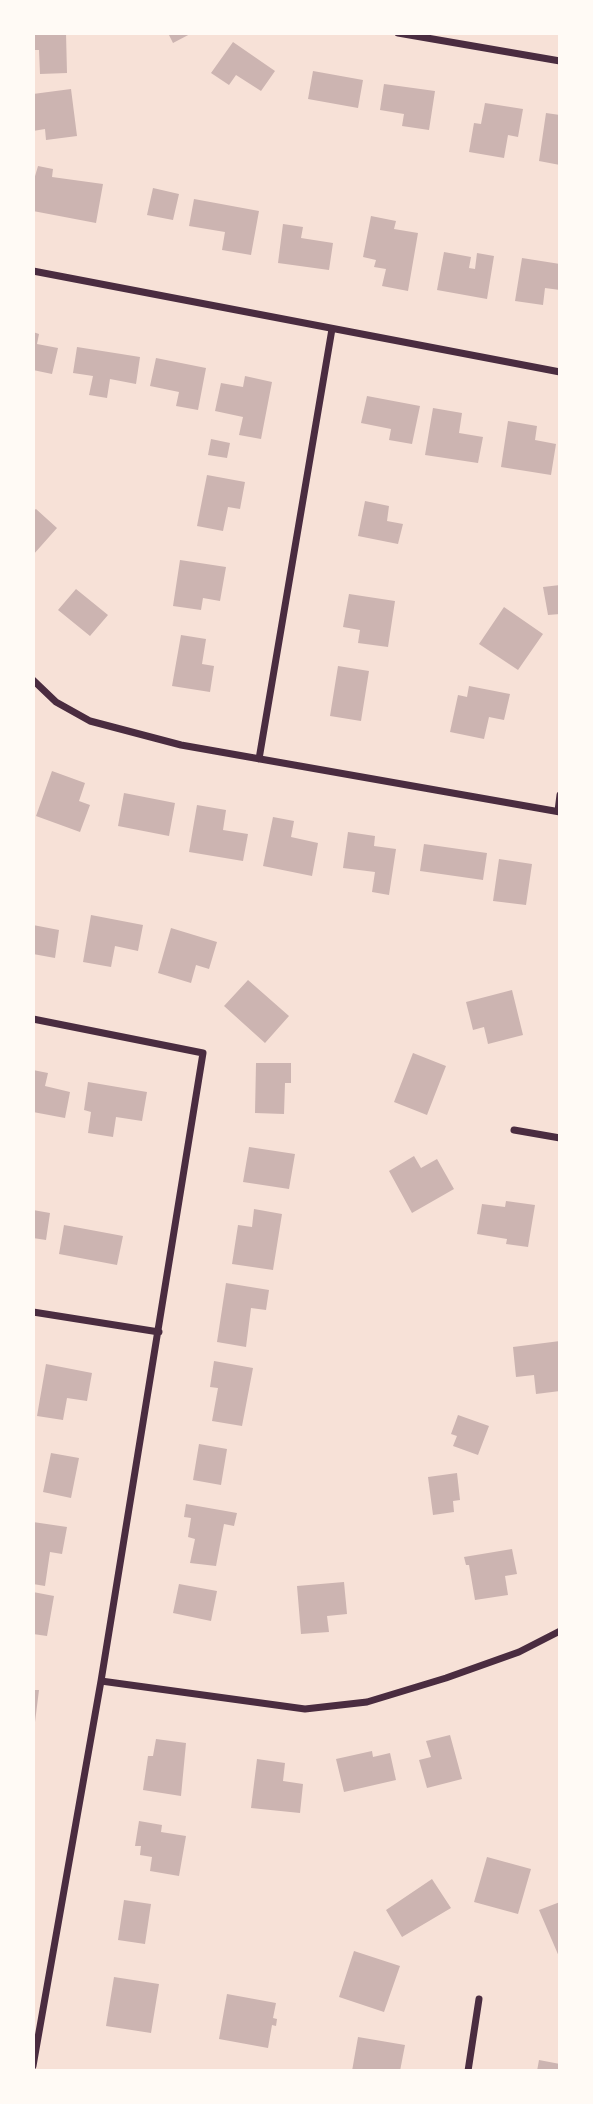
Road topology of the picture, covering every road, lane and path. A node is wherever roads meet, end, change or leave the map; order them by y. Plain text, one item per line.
1 (398, 33) edge
2 (560, 61) edge
3 (33, 271) edge
4 (331, 329) junction
5 (560, 372) edge
6 (33, 680) edge
7 (260, 759) junction
8 (560, 795) edge
9 (559, 811) edge
10 (33, 1019) edge
11 (514, 1130) dead end
12 (560, 1138) edge
13 (33, 1312) edge
14 (159, 1332) junction
15 (560, 1631) edge
16 (101, 1681) junction
17 (480, 1998) dead end
18 (33, 2066) edge
19 (467, 2071) edge

1 - 2 street
3 - 4 street
4 - 5 street
4 - 7 street
6 - 7 street
7 - 9 street
8 - 9 street
10 - 14 street
11 - 12 street
13 - 14 street
14 - 16 street
15 - 16 street
16 - 18 street
17 - 19 street

